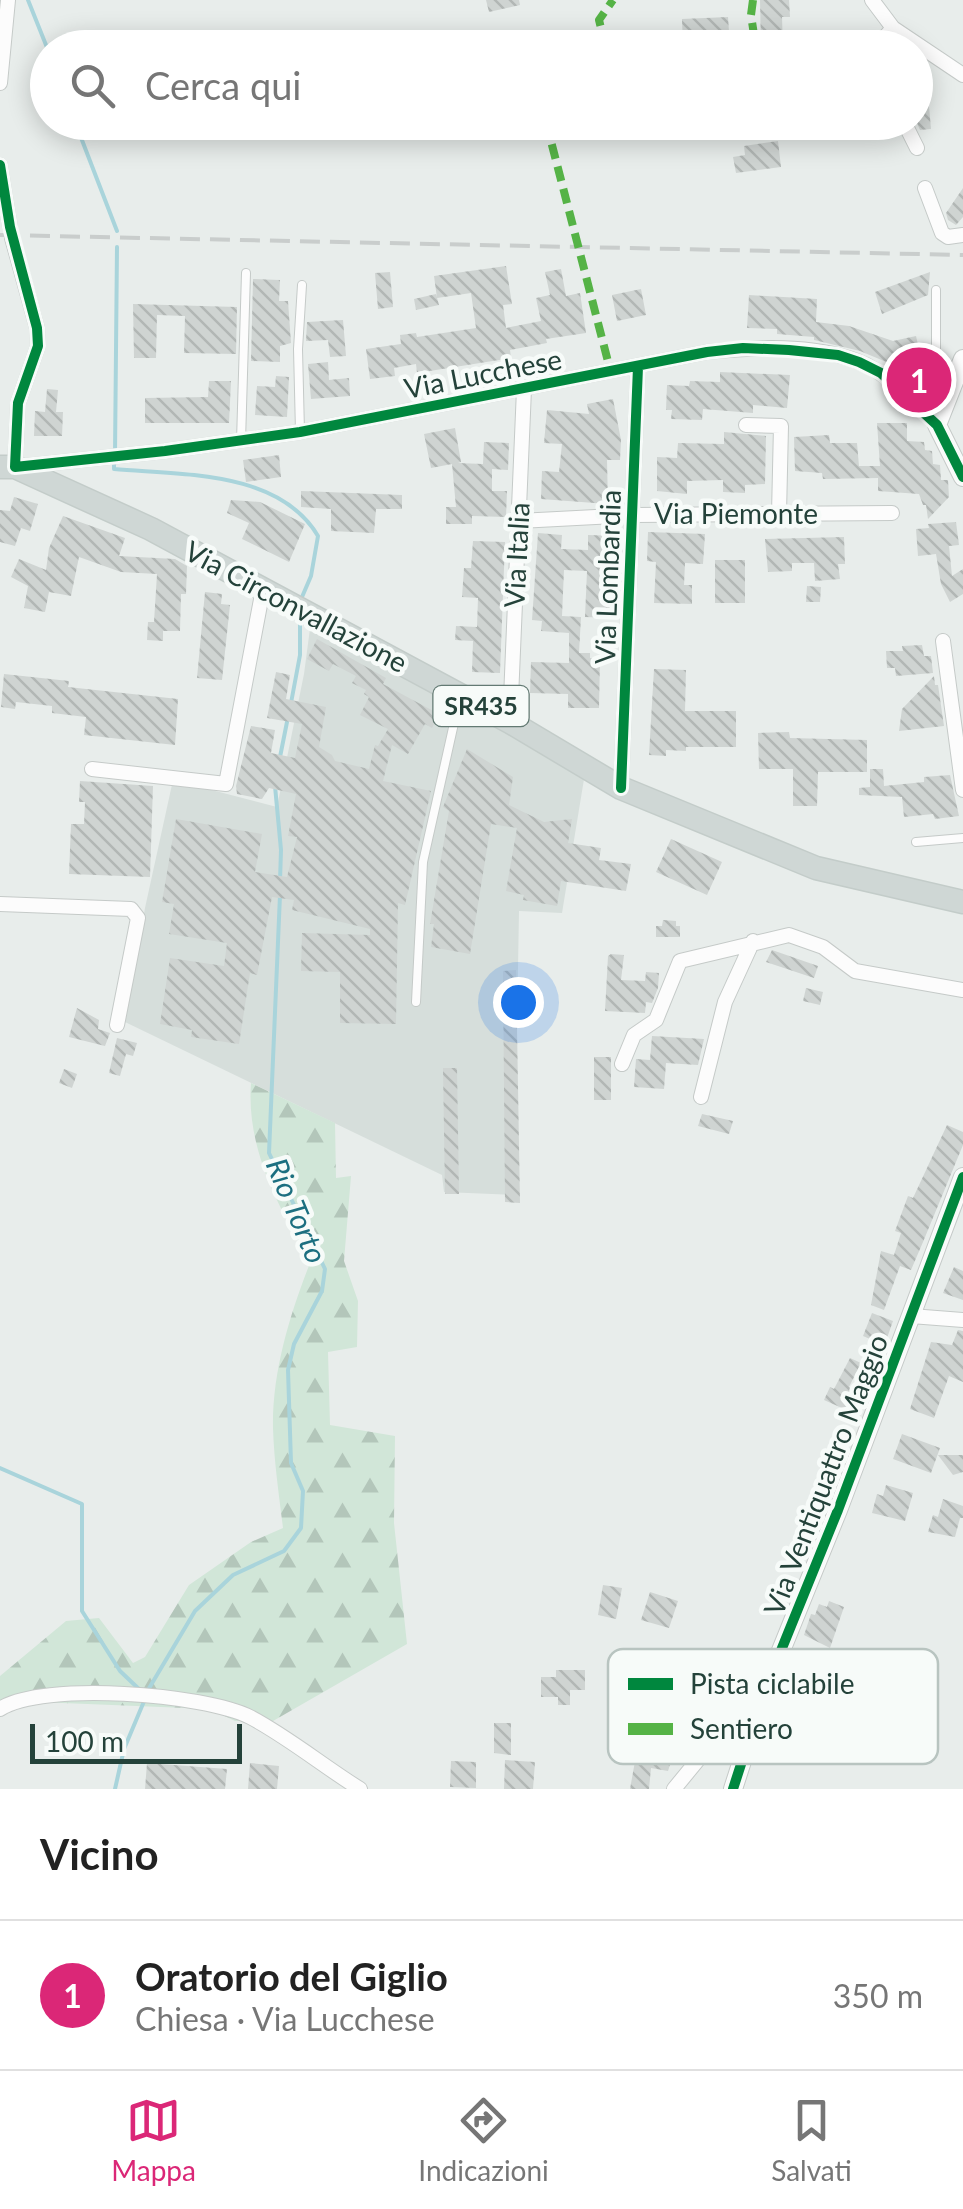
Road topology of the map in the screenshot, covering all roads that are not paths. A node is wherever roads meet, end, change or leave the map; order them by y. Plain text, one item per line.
1 (8, 0) edge
2 (872, 0) edge
3 (894, 28) joint
4 (897, 30) edge
5 (933, 55) edge
6 (963, 75) edge
7 (0, 84) edge
8 (913, 140) edge
9 (917, 148) dead end
10 (0, 165) edge
11 (925, 188) dead end
12 (963, 235) edge
13 (246, 274) dead end
14 (302, 285) dead end
15 (936, 290) dead end
16 (963, 360) edge
17 (638, 367) junction
18 (524, 388) junction
19 (946, 405) junction
20 (746, 425) dead end
21 (937, 425) junction
22 (300, 432) junction
23 (241, 441) junction
24 (7, 467) edge
25 (963, 476) edge
26 (892, 513) dead end
27 (778, 514) junction
28 (634, 515) junction
29 (519, 521) junction
30 (263, 590) junction
31 (943, 641) dead end
32 (460, 695) junction
33 (510, 722) junction
34 (92, 769) dead end
35 (621, 788) junction
36 (963, 790) edge
37 (963, 838) edge
38 (916, 842) dead end
39 (963, 902) edge
40 (0, 904) edge
41 (752, 941) junction
42 (963, 990) edge
43 (416, 1002) dead end
44 (118, 1025) dead end
45 (622, 1064) dead end
46 (700, 1097) dead end
47 (963, 1177) edge
48 (911, 1316) junction
49 (963, 1320) edge
50 (782, 1649) edge
51 (0, 1710) edge
52 (695, 1764) edge
53 (741, 1764) edge
54 (360, 1789) edge
55 (674, 1789) edge
56 (733, 1789) edge

1 - 7 street
2 - 3 street
3 - 4 street
5 - 6 street
8 - 9 street
10 - 24 street
11 - 12 street
13 - 23 lane
14 - 22 lane
15 - 19 lane
16 - 19 street
17 - 18 street, Via Lucchese
17 - 21 street, Via Lucchese
17 - 28 street, Via Lombardia
18 - 22 street, Via Lucchese
18 - 29 street, Via Italia
19 - 21 street
20 - 27 street
21 - 25 street
22 - 23 street, Via Lucchese
23 - 24 street, Via Lucchese
24 - 30 main road, Via Circonvallazione / SR435
26 - 27 street, Via Piemonte
27 - 28 street, Via Piemonte
28 - 29 street, Via Piemonte
28 - 35 street, Via Lombardia
29 - 33 street, Via Italia
30 - 32 main road, Via Circonvallazione / SR435
30 - 34 street
31 - 36 street
32 - 33 main road, Via Circonvallazione / SR435
32 - 43 lane
33 - 35 main road, Via Circonvallazione / SR435
35 - 39 main road, Via Circonvallazione / SR435
37 - 38 lane
40 - 44 street
41 - 42 street
41 - 45 street
41 - 46 street
47 - 48 street, Via Ventiquattro Maggio
48 - 49 street
48 - 50 street, Via Ventiquattro Maggio
51 - 54 street
52 - 55 street
53 - 56 street, Via Ventiquattro Maggio

